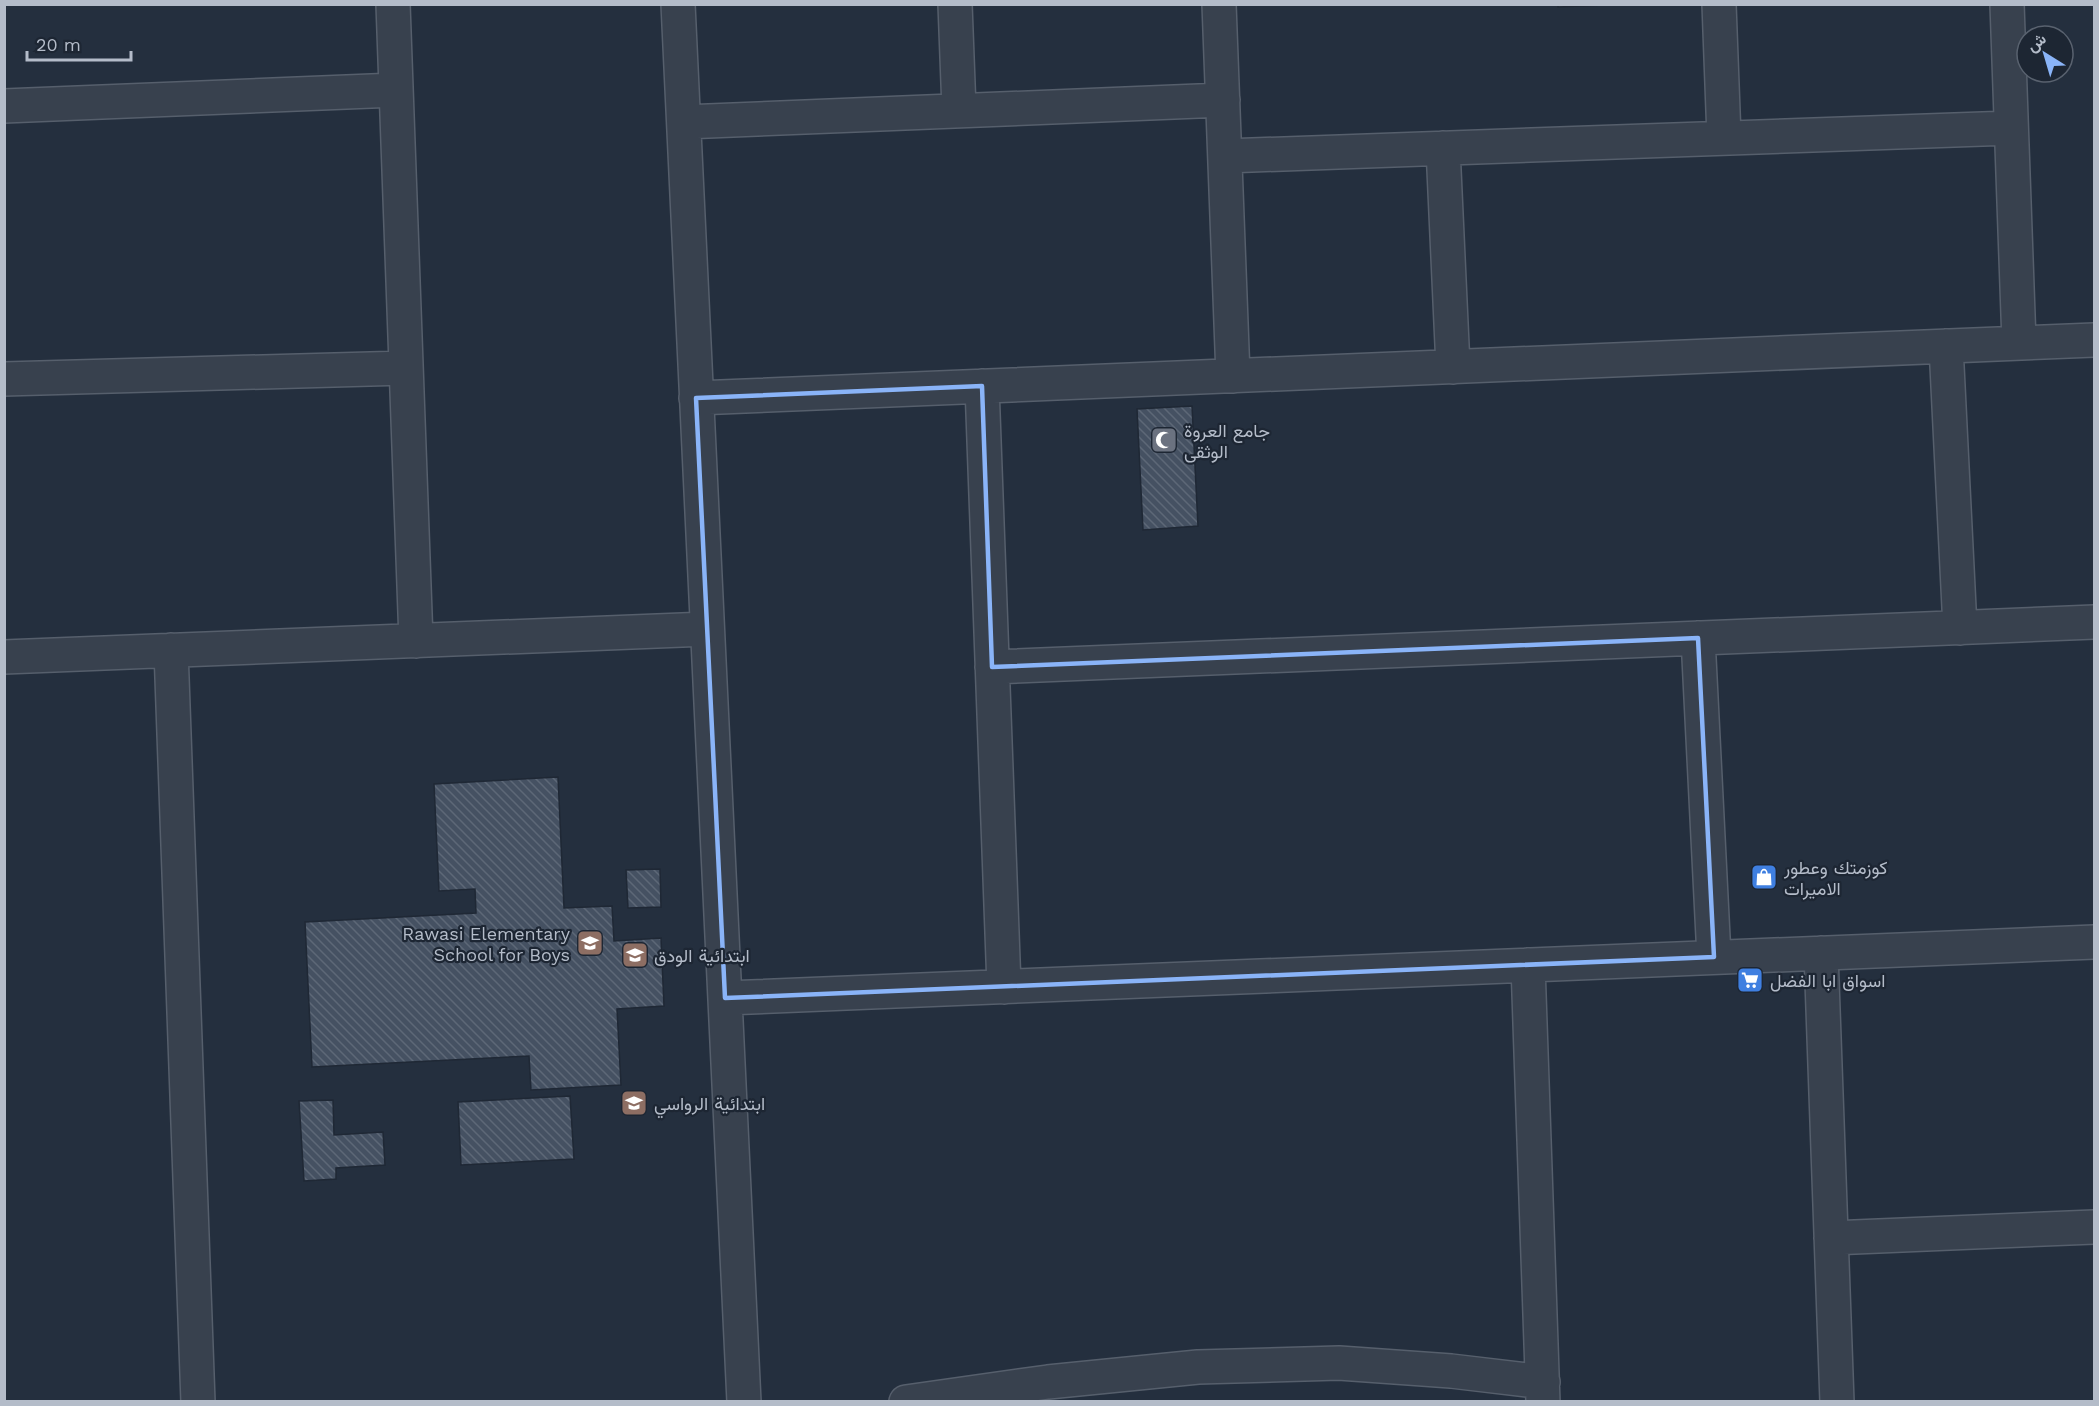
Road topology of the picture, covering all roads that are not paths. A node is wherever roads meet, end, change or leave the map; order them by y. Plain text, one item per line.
1 (393, 4) edge
2 (678, 4) edge
3 (955, 4) edge
4 (1220, 4) edge
5 (1719, 4) edge
6 (2007, 4) edge
7 (396, 90) junction
8 (1223, 100) junction
9 (4, 106) edge
10 (959, 110) junction
11 (684, 122) junction
12 (2012, 128) junction
13 (1724, 138) junction
14 (1443, 148) junction
15 (1225, 156) junction
16 (2094, 340) edge
17 (2019, 343) junction
18 (1946, 346) junction
19 (1453, 367) junction
20 (406, 368) junction
21 (1233, 376) junction
22 (4, 379) edge
23 (982, 386) junction
24 (696, 398) junction
25 (2094, 622) edge
26 (1960, 628) junction
27 (707, 629) junction
28 (1698, 638) junction
29 (416, 641) junction
30 (171, 651) junction
31 (4, 657) edge
32 (992, 667) junction
33 (2094, 942) edge
34 (1821, 953) junction
35 (1714, 957) junction
36 (1528, 965) junction
37 (1004, 987) junction
38 (725, 998) junction
39 (2094, 1227) edge
40 (1831, 1238) junction
41 (1543, 1392) edge
42 (198, 1401) edge
43 (744, 1401) edge
44 (906, 1401) edge
45 (1837, 1401) edge

1 - 7 street
2 - 11 street
3 - 10 street
4 - 8 street
5 - 13 street
6 - 12 street
7 - 9 street
7 - 20 street
8 - 10 street
8 - 15 street
10 - 11 street
11 - 24 street
12 - 13 street
12 - 17 street
13 - 14 street
14 - 15 street
14 - 19 street
15 - 21 street
16 - 17 street
17 - 18 street
18 - 19 street
18 - 26 street
19 - 21 street
20 - 22 street
20 - 29 street
21 - 23 street
23 - 24 street
23 - 32 street
24 - 27 street
25 - 26 street
26 - 28 street
27 - 29 street
27 - 38 street
28 - 32 street
28 - 35 street
29 - 30 street
30 - 31 street
30 - 42 street
32 - 37 street
33 - 34 street
34 - 35 street
34 - 40 street
35 - 36 street
36 - 37 street
36 - 41 street
37 - 38 street
38 - 43 street
39 - 40 street
40 - 45 street
41 - 44 street

